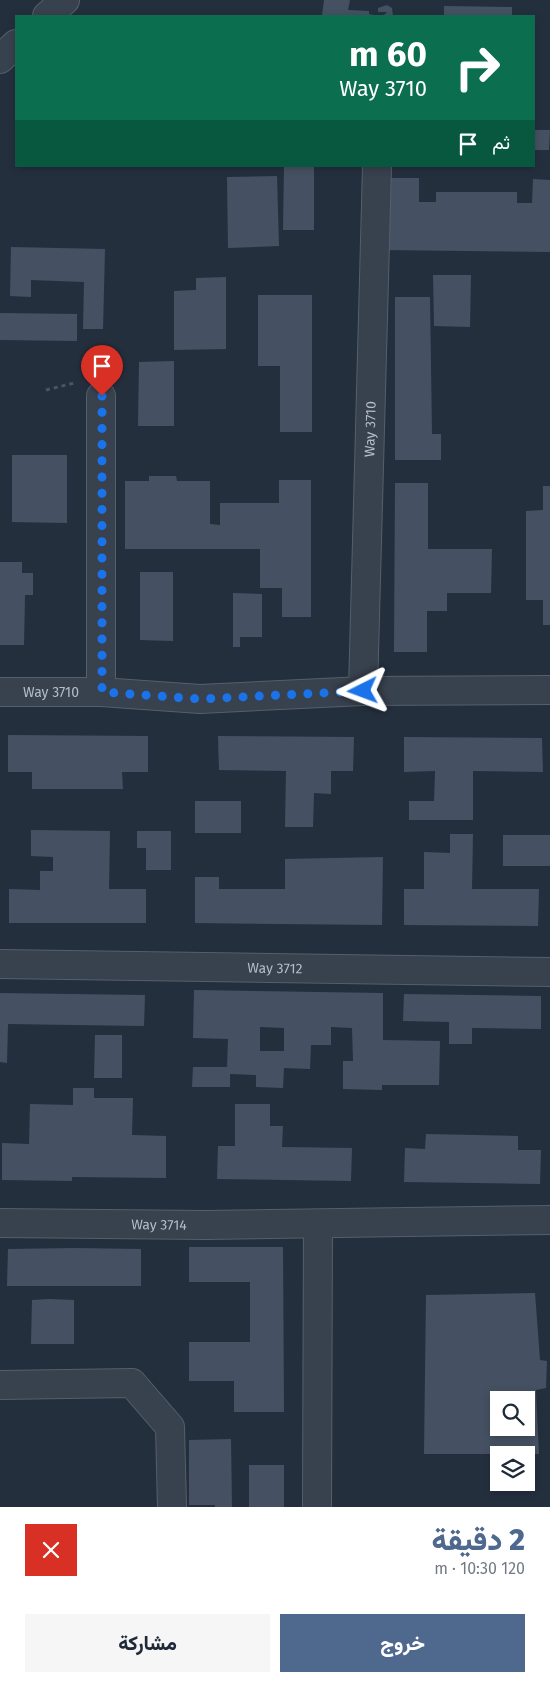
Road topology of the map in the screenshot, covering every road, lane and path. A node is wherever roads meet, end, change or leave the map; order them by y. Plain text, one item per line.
1 (65, 0) edge
2 (48, 15) edge
3 (15, 45) edge
4 (0, 59) edge
5 (377, 167) edge
6 (102, 396) dead end
7 (550, 690) edge
8 (363, 691) junction
9 (0, 692) edge
10 (102, 692) junction
11 (0, 964) edge
12 (550, 972) edge
13 (550, 1220) edge
14 (0, 1223) edge
15 (318, 1224) junction
16 (0, 1385) edge
17 (172, 1507) edge
18 (316, 1507) edge

1 - 2 street
3 - 4 street
5 - 8 street, Way 3710
6 - 10 street
7 - 8 street, Way 3710
8 - 10 street, Way 3710
9 - 10 street, Way 3710
11 - 12 street, Way 3712
13 - 15 street, Way 3714
14 - 15 street, Way 3714
15 - 18 street
16 - 17 street

